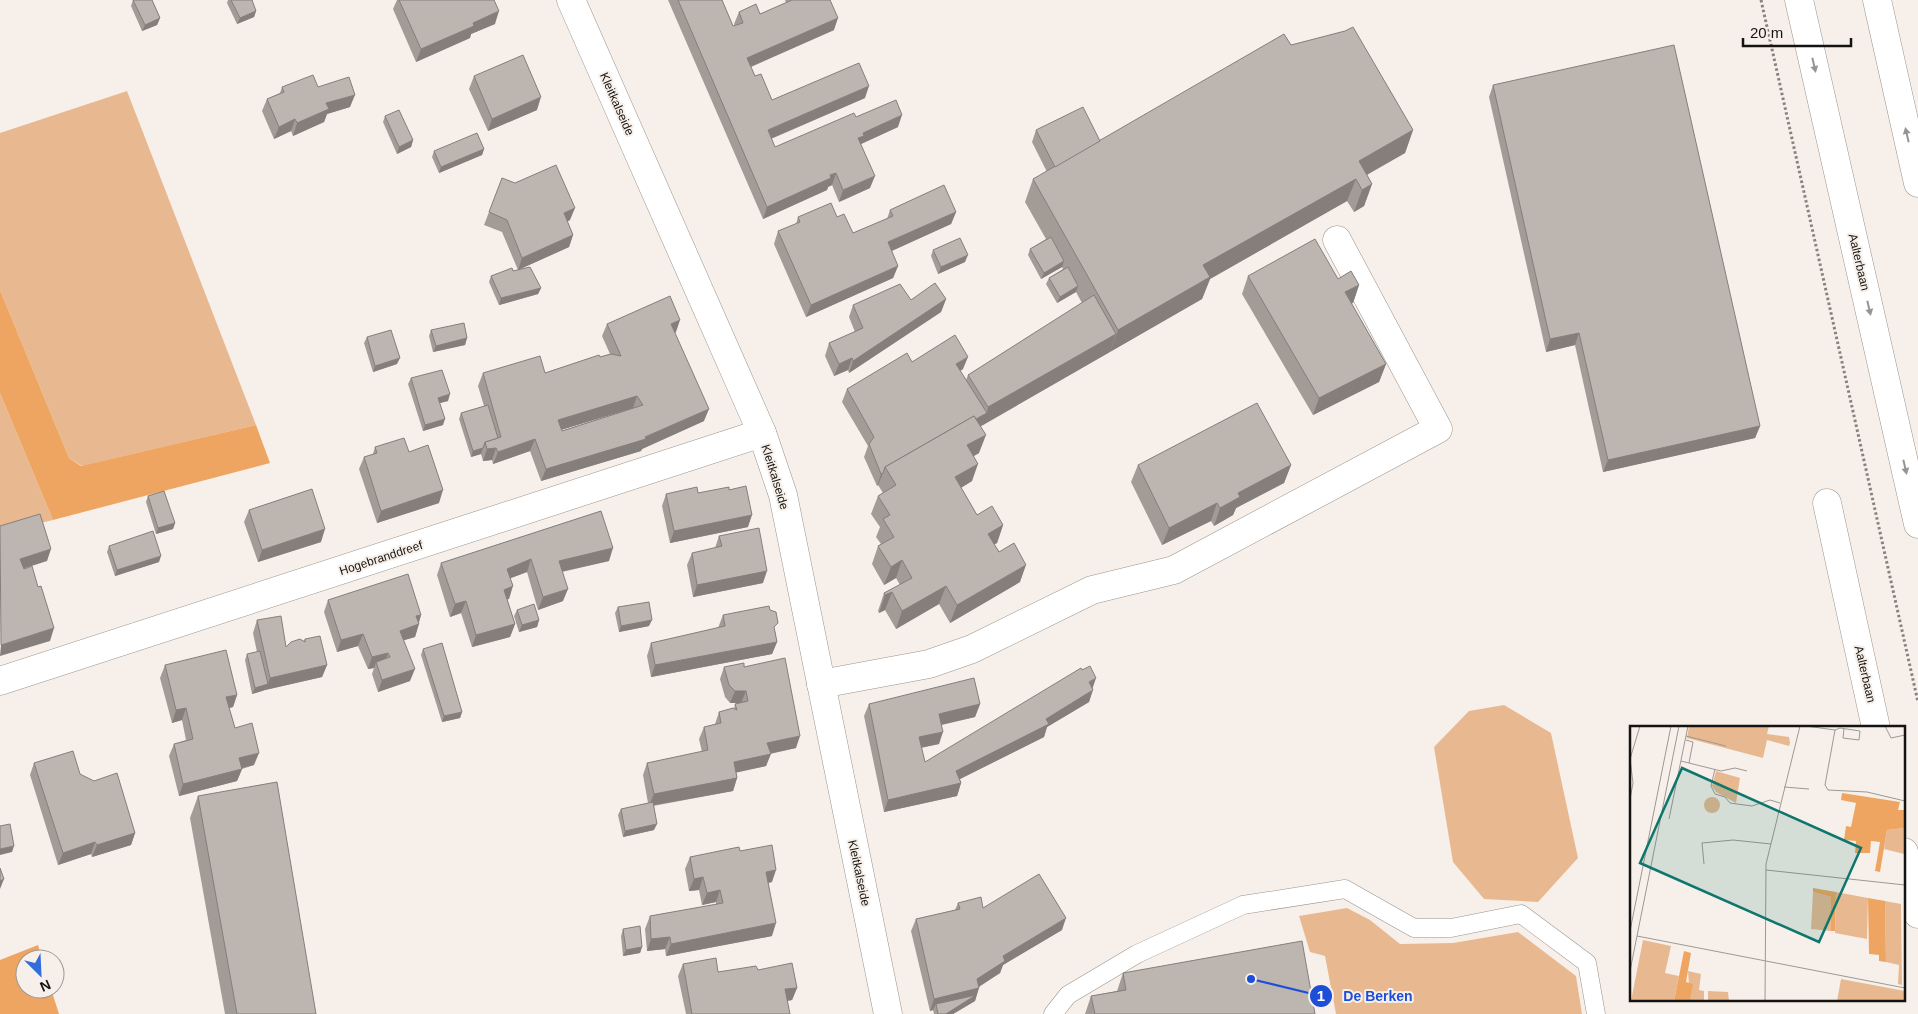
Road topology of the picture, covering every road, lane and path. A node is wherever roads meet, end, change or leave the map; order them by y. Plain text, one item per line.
1 (571, 0) edge
2 (1761, 0) edge
3 (1799, 0) edge
4 (1877, 0) edge
5 (1918, 183) edge
6 (1337, 240) dead end
7 (762, 433) junction
8 (1826, 503) dead end
9 (1918, 524) edge
10 (0, 681) edge
11 (822, 684) junction
12 (1918, 702) edge
13 (1876, 726) edge
14 (1906, 861) edge
15 (1918, 914) edge
16 (888, 1014) edge
17 (1053, 1014) edge
18 (1596, 1014) edge

1 - 7 main road, Kleitkalseide
2 - 12 path
3 -> 9 main road, Aalterbaan
5 -> 4 main road
6 - 11 main road
7 - 10 main road, Hogebranddreef
7 - 11 main road, Kleitkalseide
8 - 13 main road, Aalterbaan
11 - 16 main road, Kleitkalseide
14 - 15 main road
17 - 18 lane

